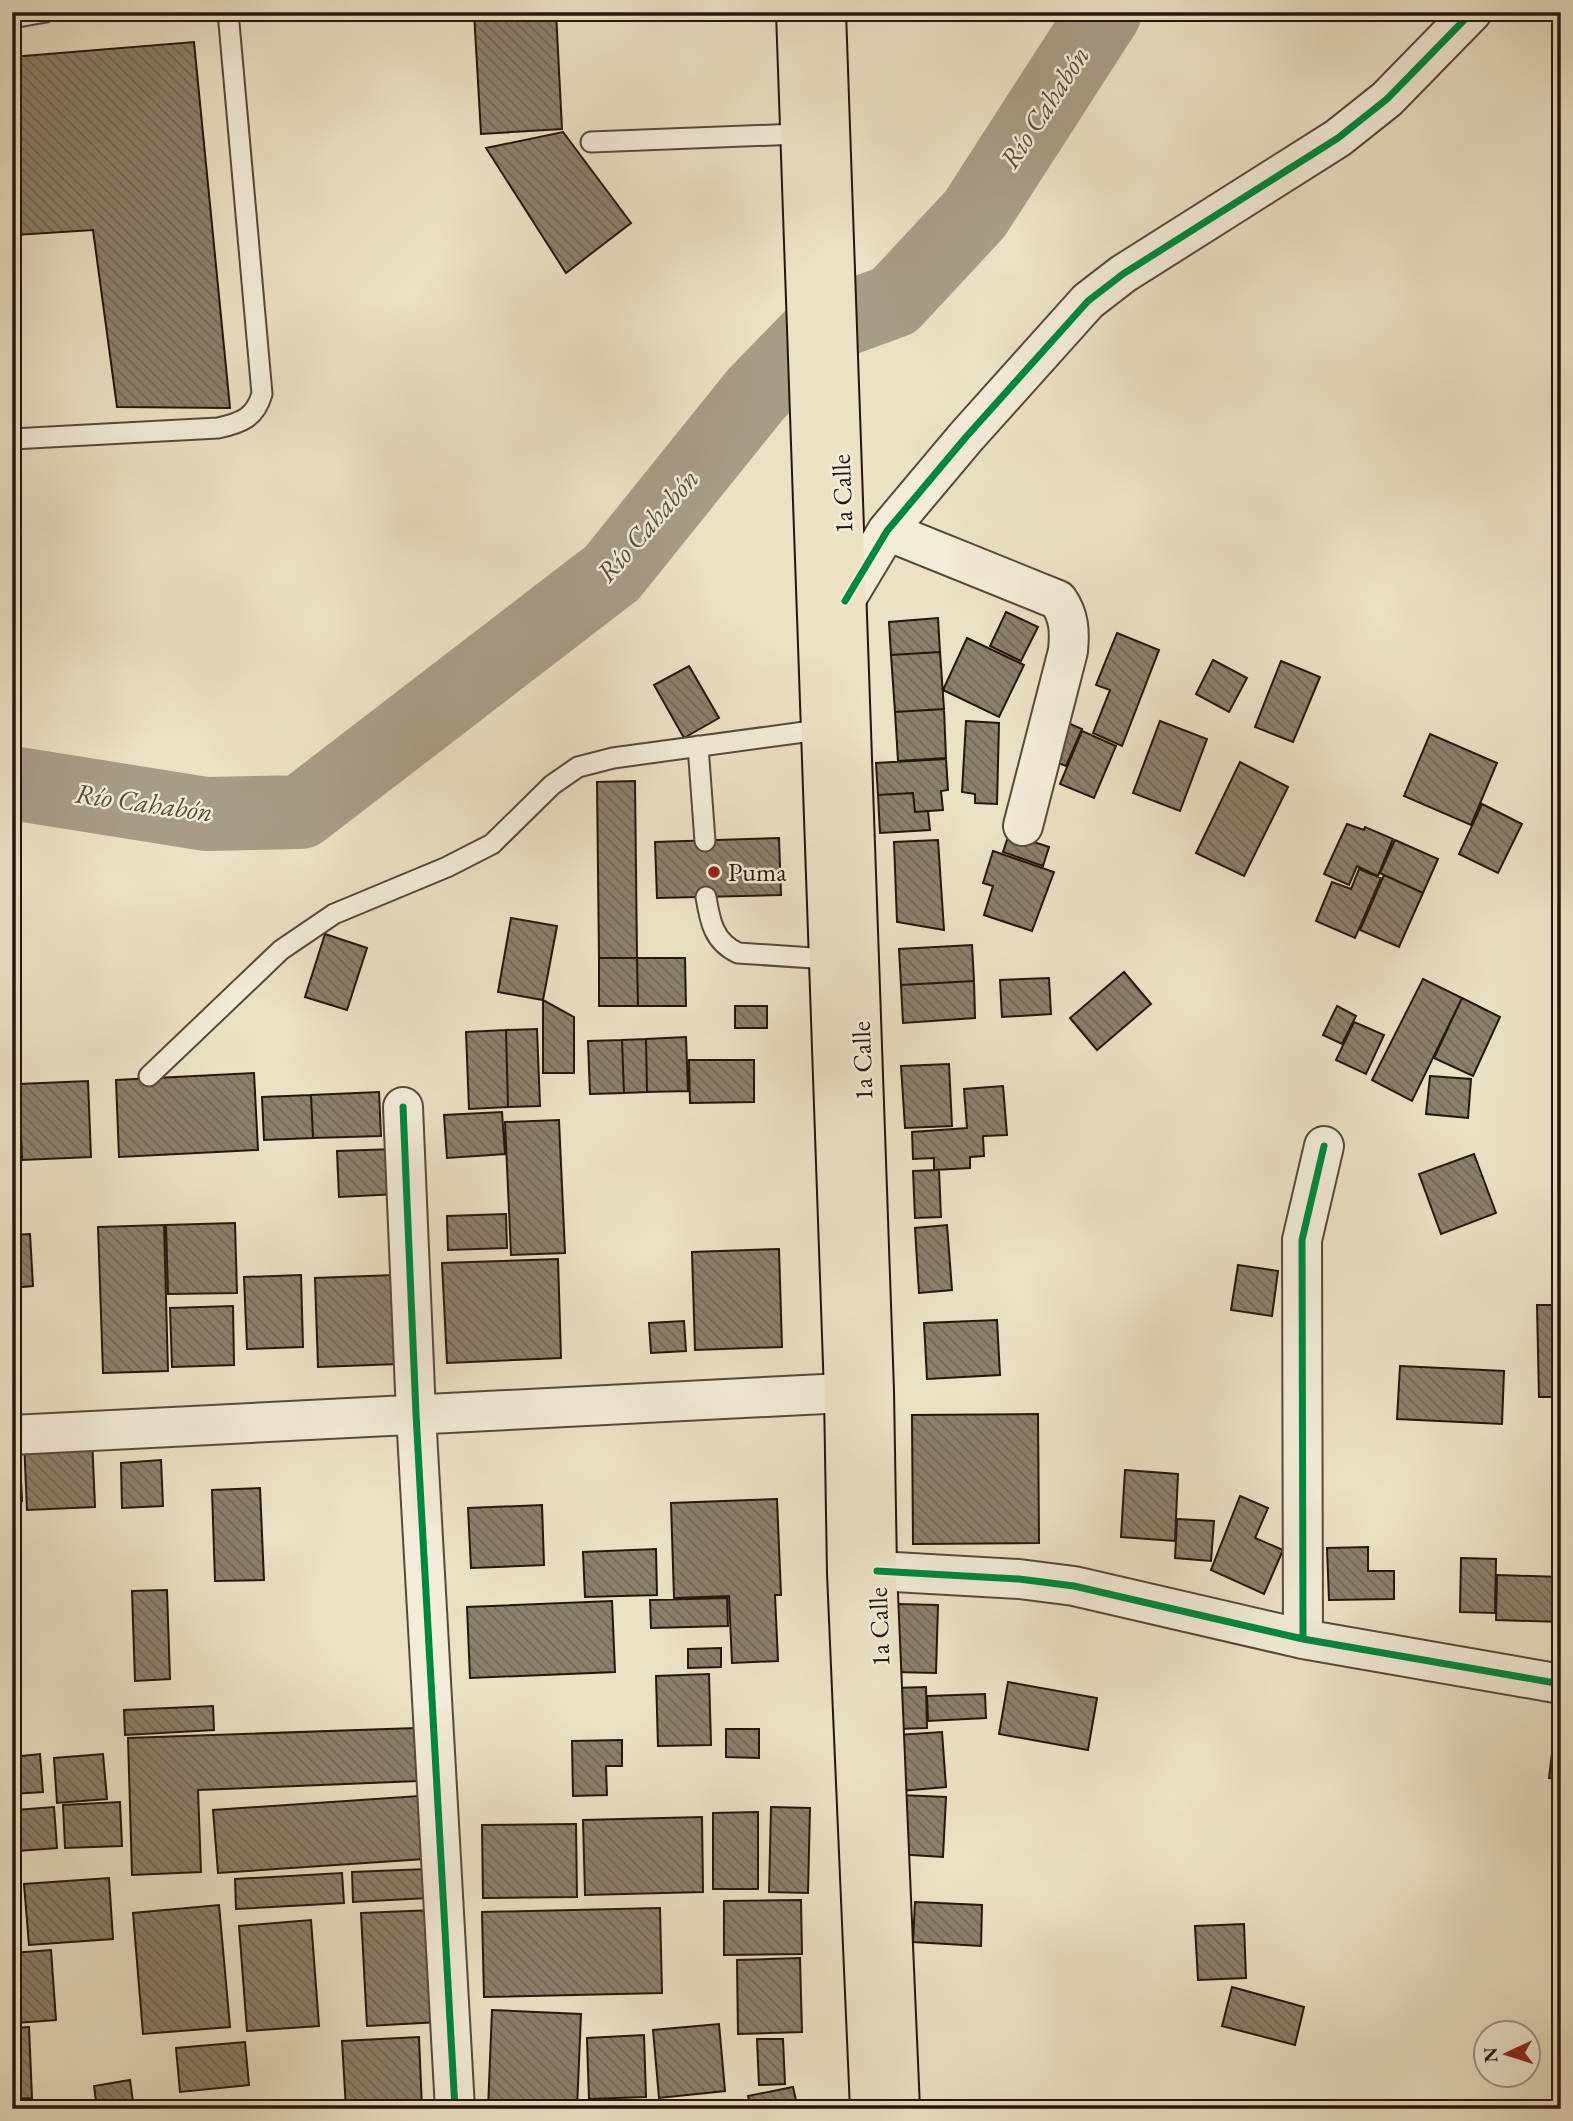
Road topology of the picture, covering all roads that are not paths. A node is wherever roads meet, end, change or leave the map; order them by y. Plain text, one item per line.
1 (46, 12) edge
2 (228, 12) edge
3 (796, 12) edge
4 (1472, 12) edge
5 (12, 18) edge
6 (832, 24) edge
7 (798, 134) junction
8 (590, 142) dead end
9 (817, 229) junction
10 (12, 439) edge
11 (826, 481) junction
12 (887, 531) junction
13 (845, 601) junction
14 (819, 730) junction
15 (698, 746) junction
16 (1023, 826) dead end
17 (705, 841) dead end
18 (706, 897) dead end
19 (828, 959) junction
20 (149, 1076) dead end
21 (403, 1107) dead end
22 (1324, 1146) dead end
23 (844, 1393) junction
24 (416, 1414) junction
25 (12, 1435) edge
26 (877, 1571) junction
27 (1303, 1639) junction
28 (1561, 1684) edge
29 (456, 2109) edge
30 (870, 2109) edge
31 (900, 2109) edge

1 - 5 lane
2 - 10 lane
3 - 7 main road, 1a Calle
4 - 12 street
6 - 9 main road, 1a Calle
7 - 8 lane
7 - 9 main road, 1a Calle
9 - 11 main road, 1a Calle
11 - 13 main road, 1a Calle
11 - 14 main road, 1a Calle
12 - 13 street
12 - 16 street
13 - 26 main road, 1a Calle
14 - 15 lane
14 - 19 main road, 1a Calle
15 - 17 lane
15 - 20 lane
18 - 19 lane
19 - 23 main road, 1a Calle
21 - 24 street
22 - 27 street
23 - 24 street
23 - 30 main road, 1a Calle
24 - 25 street
24 - 29 street
26 - 27 street
26 - 31 main road, 1a Calle
27 - 28 street

